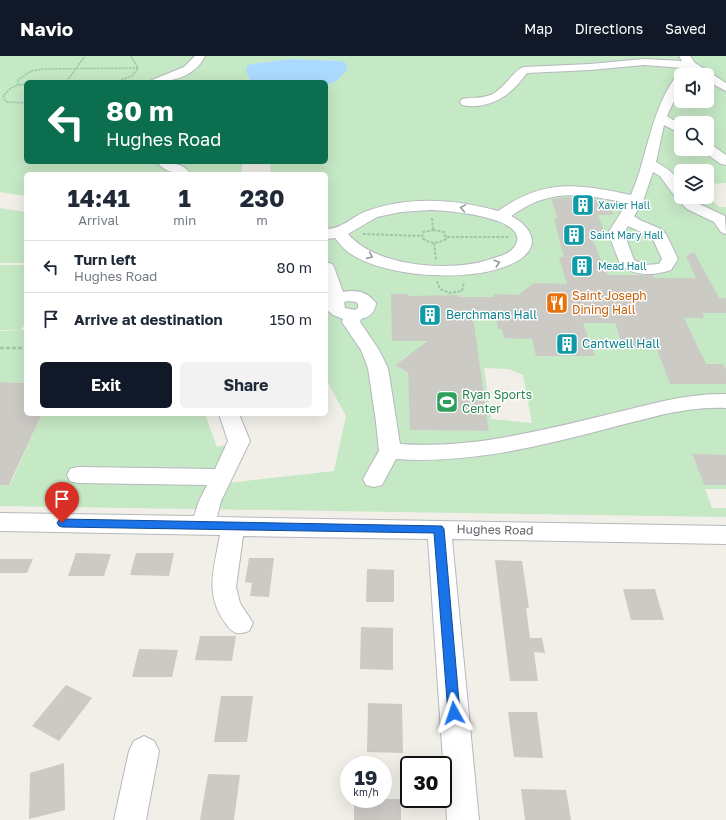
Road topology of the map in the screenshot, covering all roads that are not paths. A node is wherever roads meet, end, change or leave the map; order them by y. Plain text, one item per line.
1 (200, 56) edge
2 (687, 60) edge
3 (162, 80) edge
4 (726, 88) edge
5 (466, 102) dead end
6 (660, 117) junction
7 (674, 126) edge
8 (714, 153) edge
9 (726, 161) edge
10 (167, 164) edge
11 (649, 164) junction
12 (181, 172) edge
13 (674, 185) edge
14 (636, 201) junction
15 (690, 204) edge
16 (501, 216) junction
17 (627, 216) dead end
18 (724, 222) edge
19 (332, 234) edge
20 (328, 274) edge
21 (339, 310) edge
22 (726, 401) edge
23 (230, 416) edge
24 (390, 451) junction
25 (78, 475) dead end
26 (222, 477) junction
27 (374, 479) dead end
28 (0, 522) edge
29 (203, 524) junction
30 (233, 525) junction
31 (439, 529) junction
32 (726, 535) edge
33 (240, 623) dead end
34 (144, 751) dead end
35 (130, 820) edge
36 (464, 820) edge

1 - 3 street
2 - 4 street
2 - 5 street
2 - 6 street
6 - 7 street
6 - 11 street
8 - 9 street
10 - 12 street
11 - 13 street
11 - 14 street
14 - 16 street
14 - 17 street
15 - 18 street
16 -> 19 street
19 -> 16 street
20 - 21 street
21 - 24 street
22 - 24 street
23 - 26 street
24 - 27 street
25 - 26 street
26 - 29 street
28 - 29 street, Hughes Road
29 - 30 street, Hughes Road
30 - 31 street, Hughes Road
30 - 33 street
31 - 32 street, Hughes Road
31 - 36 street
34 - 35 street

